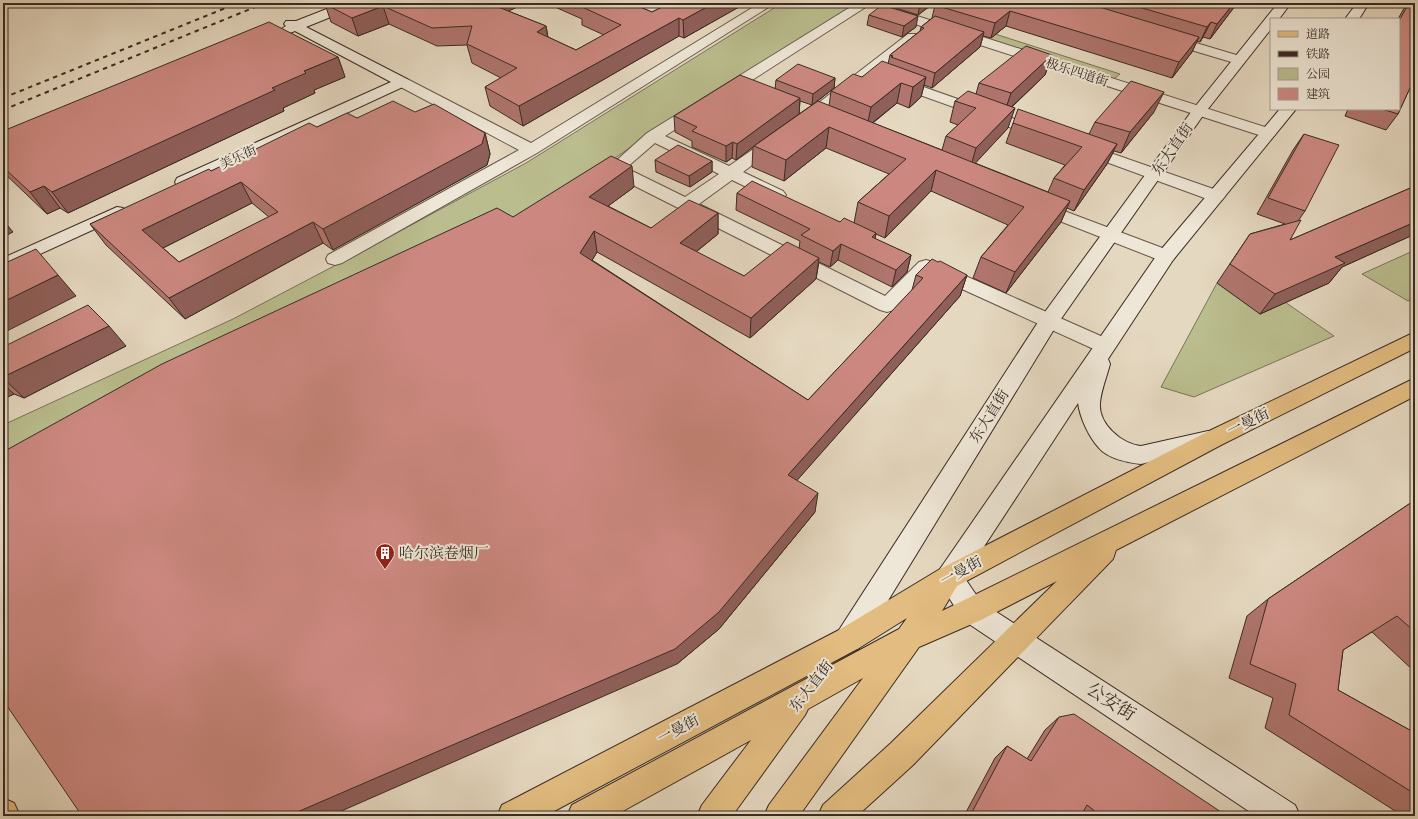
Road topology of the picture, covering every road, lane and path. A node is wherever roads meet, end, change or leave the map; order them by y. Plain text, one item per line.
1 (342, 3) edge
2 (352, 3) edge
3 (769, 3) edge
4 (866, 3) edge
5 (1285, 3) edge
6 (1363, 3) edge
7 (935, 10) edge
8 (954, 16) edge
9 (1272, 18) edge
10 (1353, 18) edge
11 (1270, 20) edge
12 (929, 24) junction
13 (294, 25) junction
14 (275, 32) edge
15 (1150, 33) edge
16 (1238, 60) junction
17 (868, 72) junction
18 (1139, 76) dead end
19 (402, 82) junction
20 (738, 83) junction
21 (1130, 89) junction
22 (758, 92) edge
23 (792, 106) edge
24 (1287, 110) edge
25 (1199, 111) junction
26 (820, 117) junction
27 (1268, 133) junction
28 (653, 136) junction
29 (531, 150) junction
30 (732, 173) junction
31 (1155, 174) junction
32 (166, 190) edge
33 (1216, 196) junction
34 (1020, 199) edge
35 (790, 201) edge
36 (686, 205) junction
37 (130, 206) edge
38 (1109, 235) junction
39 (1166, 256) junction
40 (335, 259) dead end
41 (3, 265) edge
42 (1049, 321) junction
43 (1415, 339) edge
44 (1105, 346) junction
45 (1415, 386) edge
46 (1213, 439) junction
47 (1118, 537) junction
48 (949, 577) junction
49 (972, 611) junction
50 (909, 638) junction
51 (849, 639) junction
52 (1016, 640) junction
53 (800, 700) junction
54 (1269, 812) edge
55 (513, 816) edge
56 (583, 816) edge
57 (714, 816) edge
58 (780, 816) edge
59 (834, 816) edge

1 - 13 street
2 - 13 street
3 - 29 street
4 - 12 street, 极乐四道街
4 - 20 street
5 - 9 street, 东大直街
6 - 10 street
7 - 12 street
8 - 12 street
11 - 16 street, 东大直街
12 - 17 street
12 - 21 street, 极乐四道街
13 - 14 street
13 - 19 street
15 - 16 street
16 - 25 street, 东大直街
17 - 26 street
17 - 31 street
18 - 21 street
19 - 29 street
19 - 32 street, 美乐街
20 - 22 street
20 - 28 street
21 - 25 street, 极乐四道街
23 - 26 street
24 - 27 street
25 - 27 street, 极乐四道街
25 - 31 street, 东大直街
26 - 30 street
27 - 33 street
28 - 30 street
28 - 36 street
29 - 40 street
30 - 35 street
30 - 36 street
31 - 33 street
31 - 38 street, 东大直街
33 - 39 street
34 - 38 street
36 - 42 street
37 - 41 street
38 - 39 street
38 - 42 street, 东大直街
39 - 44 street
42 - 44 street
42 - 51 street, 东大直街
43 - 46 main road, 一曼街
44 - 46 street
44 - 48 street
45 - 47 main road, 一曼街
46 - 48 main road, 一曼街
47 - 49 main road, 一曼街
47 - 52 main road
48 - 49 street, 公安街
48 - 50 main road
48 - 51 main road, 一曼街
49 - 50 main road, 一曼街
49 - 52 street, 公安街
50 - 53 main road, 一曼街
50 - 58 main road
51 - 53 main road, 东大直街
51 - 55 main road, 一曼街
52 - 54 street, 公安街
52 - 59 main road
53 - 56 main road, 一曼街
53 - 57 main road, 东大直街

